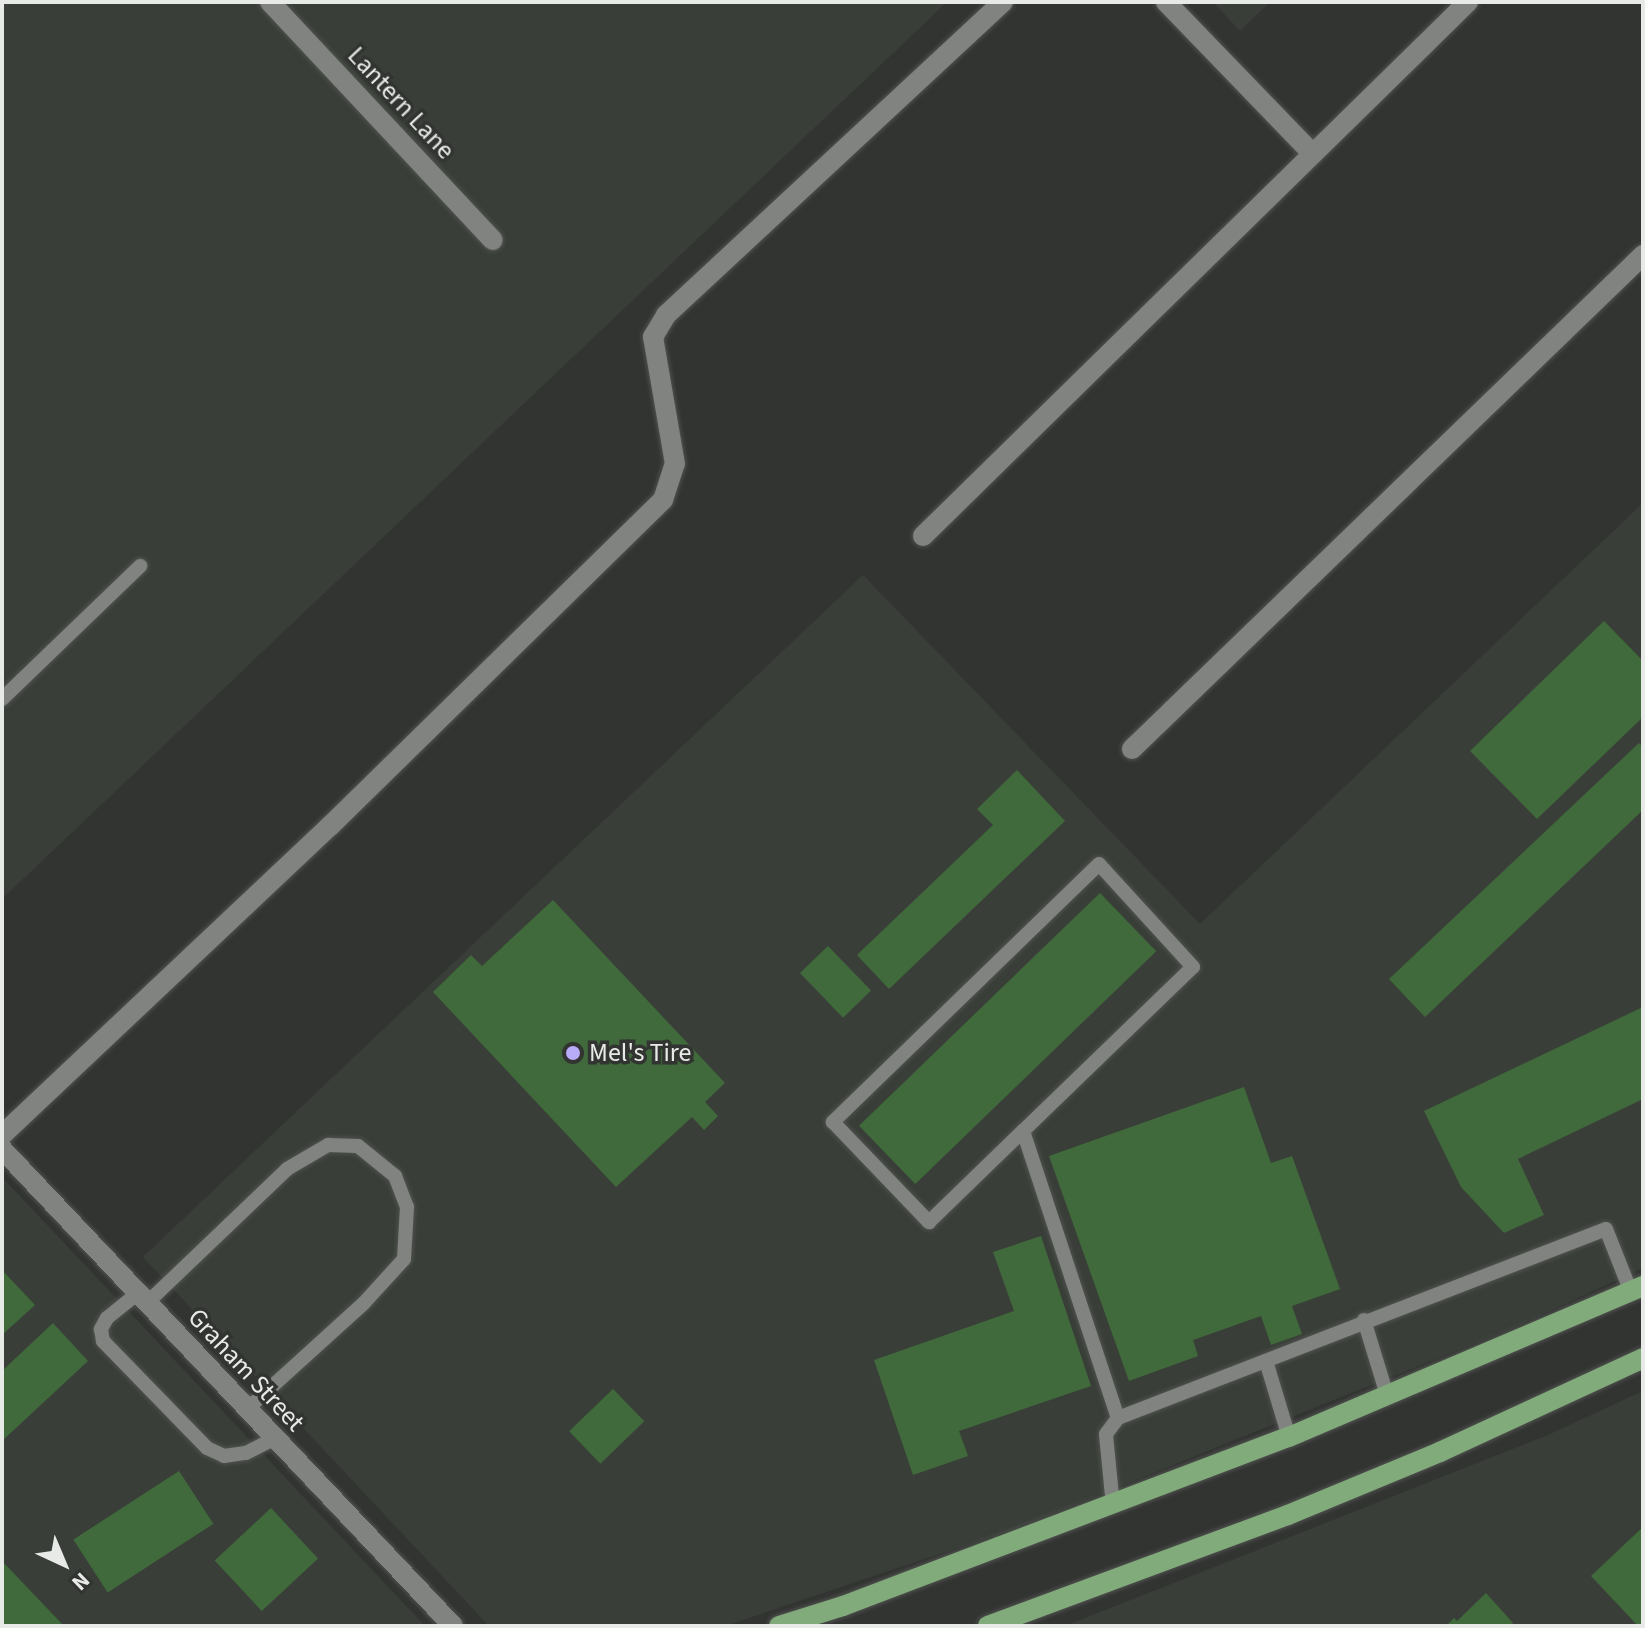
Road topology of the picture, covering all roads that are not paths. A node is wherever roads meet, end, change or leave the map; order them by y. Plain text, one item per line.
1 (270, 2) edge
2 (1003, 2) edge
3 (1166, 2) edge
4 (1468, 2) edge
5 (1313, 154) junction
6 (493, 240) dead end
7 (1643, 255) edge
8 (923, 536) dead end
9 (140, 566) dead end
10 (2, 699) edge
11 (1132, 749) dead end
12 (1023, 1131) junction
13 (2, 1135) edge
14 (2, 1149) edge
15 (1637, 1289) edge
16 (143, 1298) junction
17 (1364, 1320) junction
18 (1643, 1358) edge
19 (1266, 1361) junction
20 (1387, 1395) junction
21 (247, 1409) junction
22 (1118, 1418) junction
23 (1289, 1437) junction
24 (275, 1438) junction
25 (1113, 1506) junction
26 (453, 1626) edge
27 (779, 1626) edge
28 (988, 1626) edge

1 - 6 street, Lantern Lane
2 - 13 street
3 - 5 street
4 - 5 street
5 - 8 street
7 - 11 street
9 - 10 lane
12 - 12 lane
12 - 22 lane
14 - 16 street, Graham Street
15 - 17 lane
15 - 20 main road
16 - 21 street, Graham Street
16 - 21 lane
16 - 24 lane
17 - 19 lane
17 - 20 lane
18 - 28 main road
19 - 22 lane
19 - 23 lane
20 - 23 main road
21 - 24 street, Graham Street
22 - 25 lane
23 - 25 main road
24 - 26 street, Graham Street
25 - 27 main road

